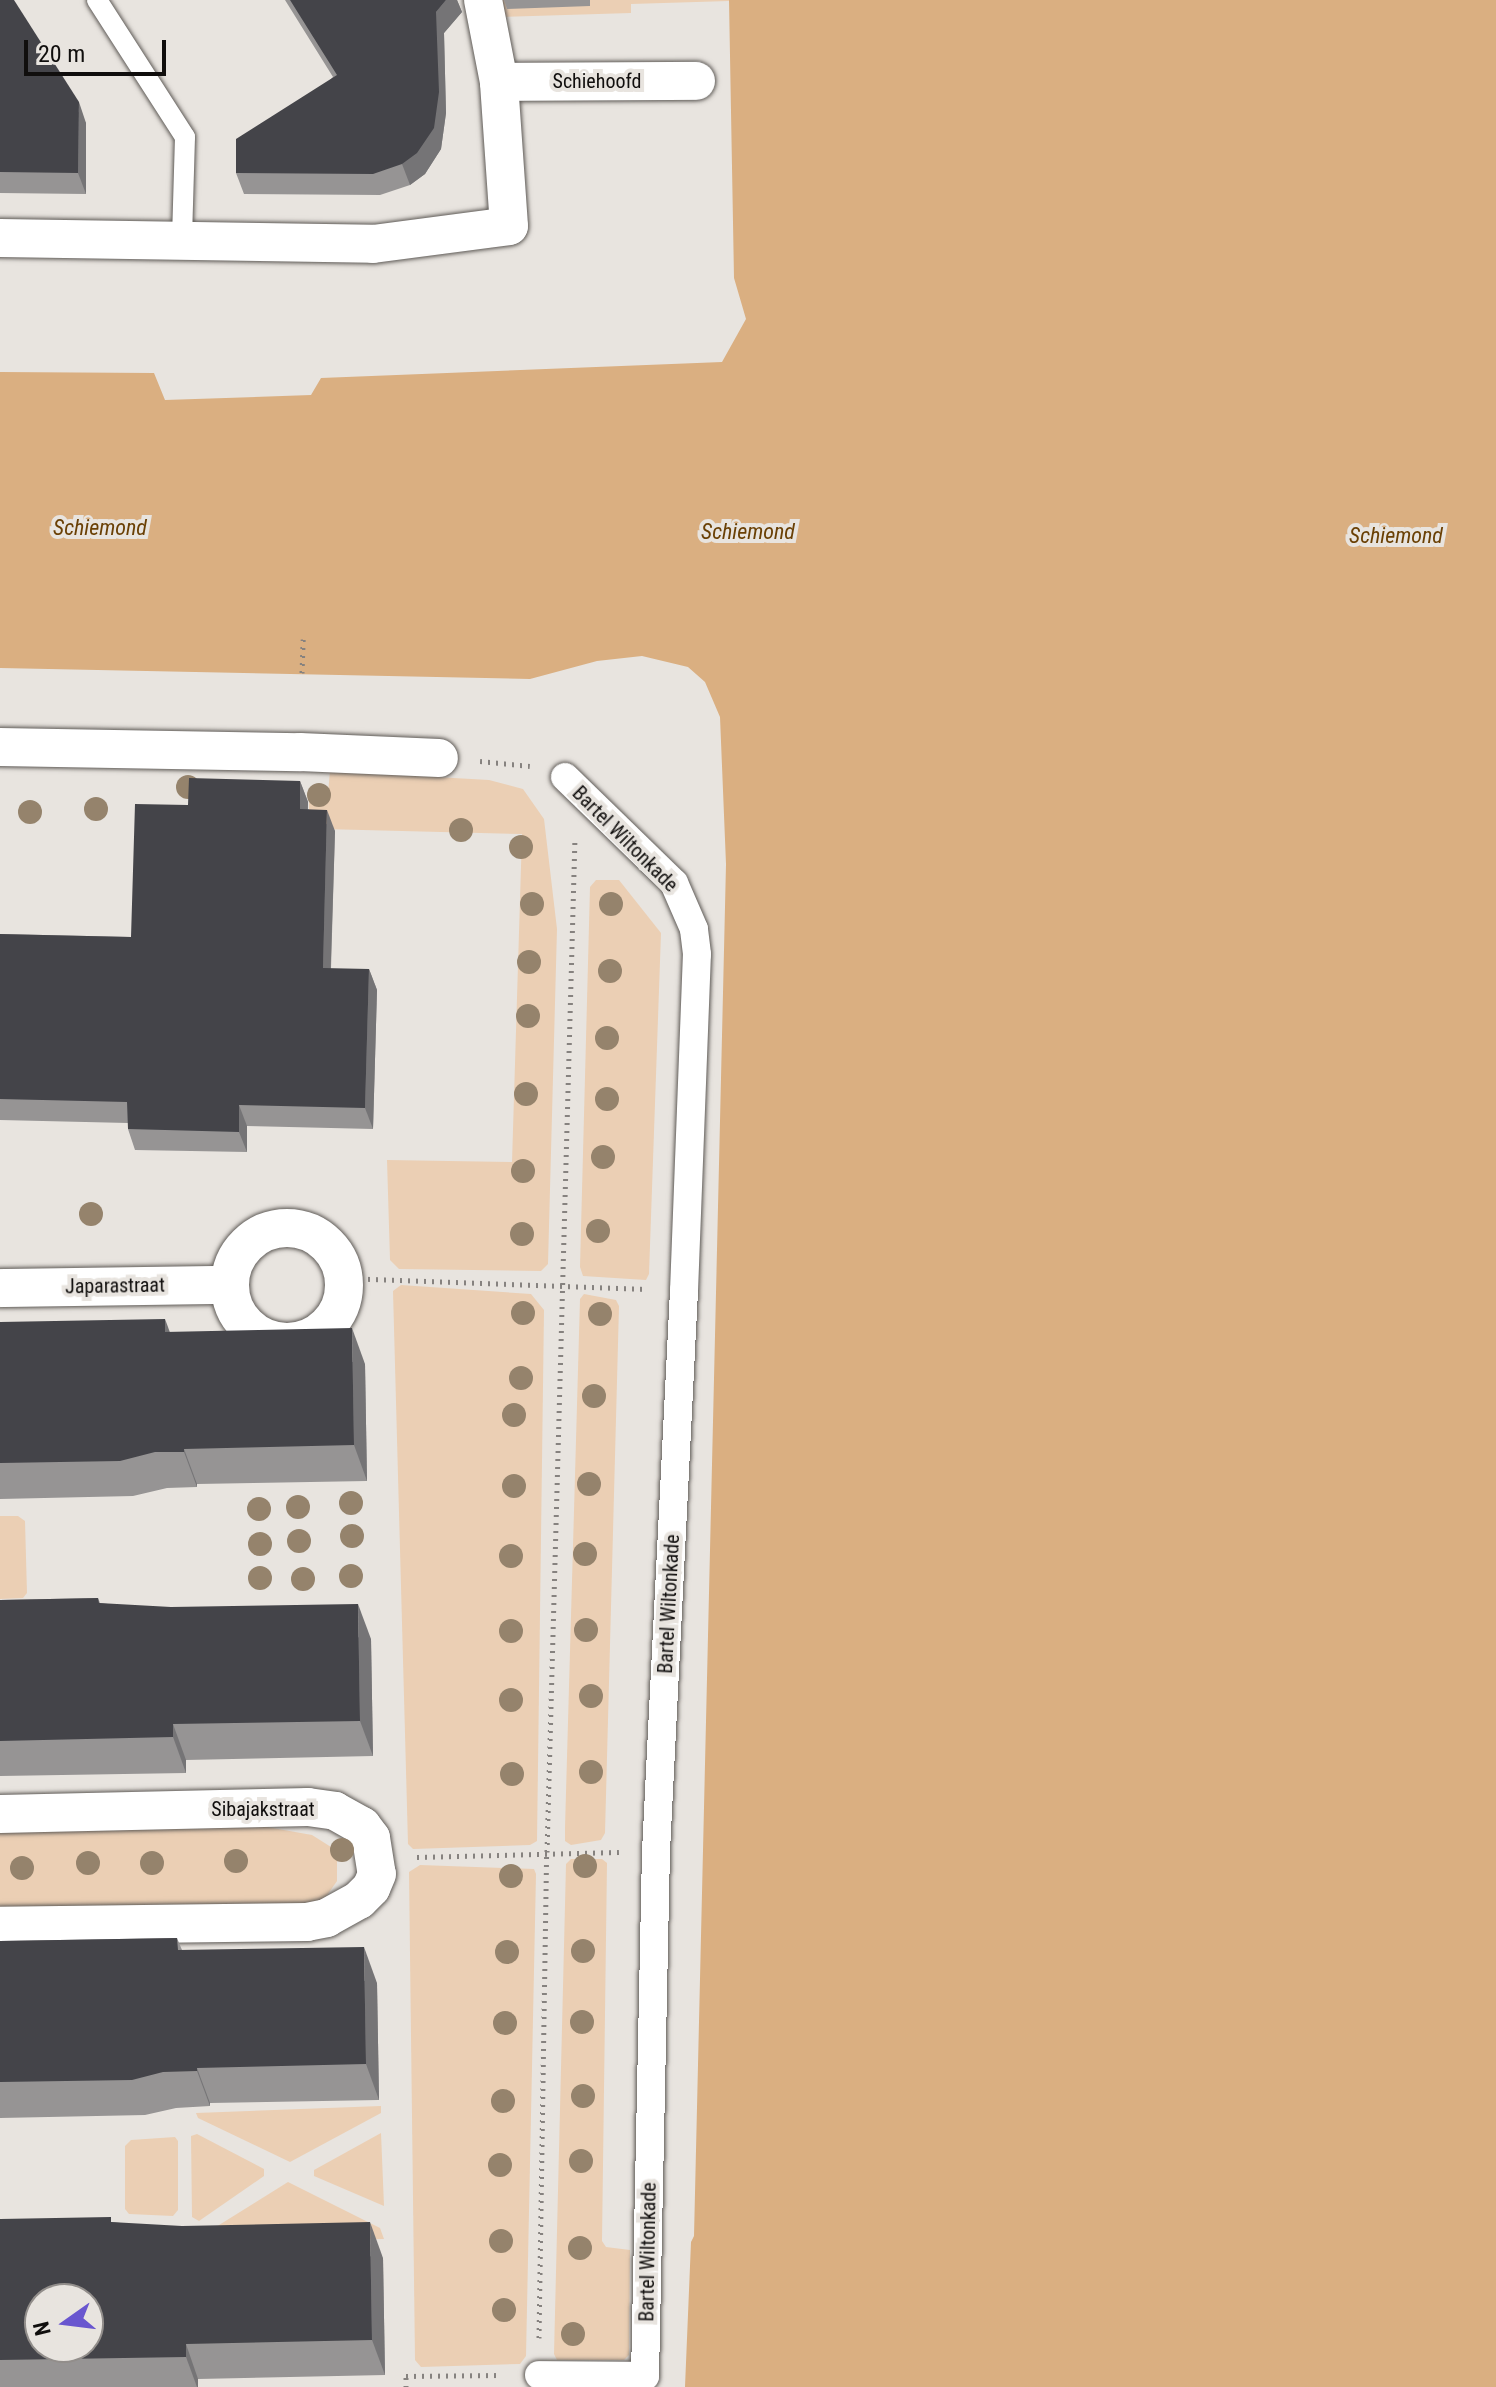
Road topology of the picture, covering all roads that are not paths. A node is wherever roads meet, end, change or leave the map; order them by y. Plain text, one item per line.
1 (97, 0) edge
2 (483, 0) edge
3 (696, 81) dead end
4 (499, 82) junction
5 (0, 238) edge
6 (182, 239) junction
7 (0, 747) edge
8 (439, 758) road end
9 (565, 777) road end
10 (229, 1285) junction
11 (0, 1288) edge
12 (0, 1814) edge
13 (0, 1926) edge
14 (539, 2375) road end

1 - 6 lane
2 - 4 street
3 - 4 street, Schiehoofd
4 - 6 street
5 - 6 street
7 - 8 street
9 - 14 street, Bartel Wiltonkade
10 - 10 street
10 - 11 street, Japarastraat
12 - 13 street, Sibajakstraat

